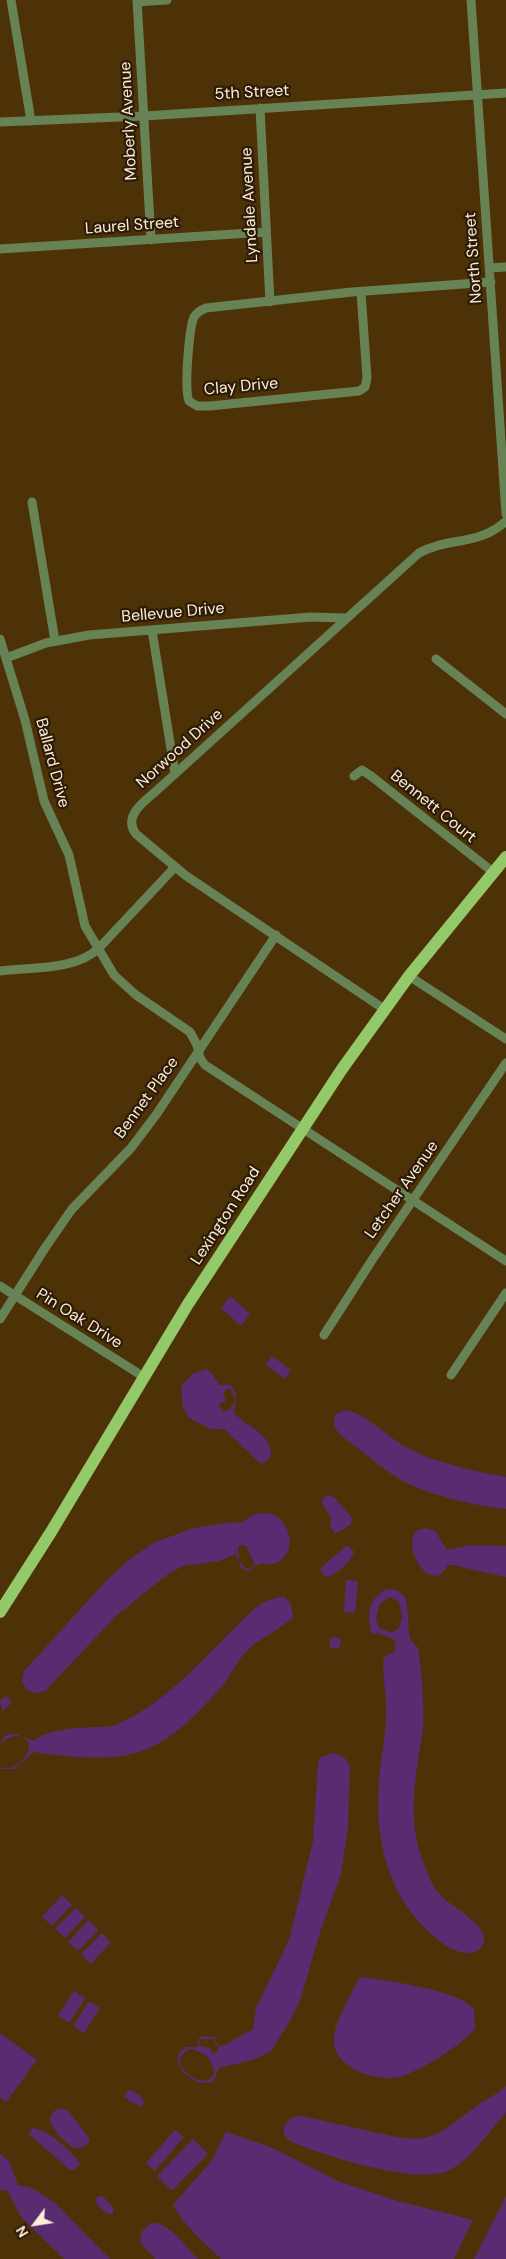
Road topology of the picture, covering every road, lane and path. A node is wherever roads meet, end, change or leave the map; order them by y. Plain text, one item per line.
1 (11, 0) edge
2 (168, 0) edge
3 (471, 0) edge
4 (137, 1) edge
5 (506, 93) edge
6 (478, 95) junction
7 (260, 108) junction
8 (144, 116) junction
9 (31, 121) junction
10 (0, 122) edge
11 (266, 232) junction
12 (151, 240) junction
13 (0, 249) edge
14 (506, 267) edge
15 (490, 268) junction
16 (491, 282) junction
17 (361, 292) junction
18 (270, 302) junction
19 (32, 502) dead end
20 (506, 514) edge
21 (506, 521) edge
22 (346, 618) junction
23 (152, 630) junction
24 (0, 639) edge
25 (55, 641) junction
26 (6, 658) junction
27 (436, 659) dead end
28 (506, 714) edge
29 (175, 774) junction
30 (354, 776) dead end
31 (175, 867) junction
32 (501, 867) edge
33 (276, 935) junction
34 (99, 948) junction
35 (0, 971) edge
36 (409, 976) junction
37 (384, 1009) junction
38 (506, 1039) edge
39 (199, 1052) junction
40 (506, 1063) edge
41 (302, 1128) junction
42 (414, 1200) junction
43 (506, 1261) edge
44 (0, 1286) edge
45 (506, 1293) edge
46 (14, 1296) junction
47 (0, 1319) edge
48 (324, 1335) dead end
49 (451, 1376) dead end
50 (144, 1377) junction
51 (0, 1612) edge

1 - 9 street
2 - 4 street
3 - 6 street, North Street
4 - 8 street, Moberly Avenue
5 - 6 street, 5th Street
6 - 7 street, 5th Street
6 - 15 street, North Street
7 - 8 street, 5th Street
7 - 11 street, Lyndale Avenue
8 - 9 street, 5th Street
8 - 12 street, Moberly Avenue
9 - 10 street, 5th Street
11 - 12 street, Laurel Street
11 - 18 street, Lyndale Avenue
12 - 13 street, Laurel Street
14 - 15 street
15 - 16 street, North Street
16 - 17 street, Clay Drive
16 - 20 street, North Street
17 - 18 street, Clay Drive
17 - 18 street, Clay Drive
19 - 25 street
21 - 22 street, Norwood Drive
22 - 23 street, Bellevue Drive
22 - 29 street, Norwood Drive
23 - 25 street, Bellevue Drive
23 - 29 street
24 - 26 street, Ballard Drive
25 - 26 street, Bellevue Drive
26 - 34 street, Ballard Drive
27 - 28 street
29 - 31 street, Norwood Drive
30 - 32 street, Bennett Court
31 - 33 street, Norwood Drive
31 - 34 street
32 - 36 main road, Lexington Road
33 - 37 street, Norwood Drive
33 - 39 street, Bennet Place
34 - 35 street
34 - 39 street, Ballard Drive
36 - 37 main road, Lexington Road
36 - 38 street
37 - 41 main road, Lexington Road
39 - 41 street, Ballard Drive
39 - 46 street, Bennet Place
40 - 42 street, Letcher Avenue
41 - 42 street, Ballard Drive
41 - 50 main road, Lexington Road
42 - 43 street, Ballard Drive
42 - 48 street, Letcher Avenue
44 - 46 street, Pin Oak Drive
45 - 49 street
46 - 47 street, Bennet Place
46 - 50 street, Pin Oak Drive
50 - 51 main road, Lexington Road

